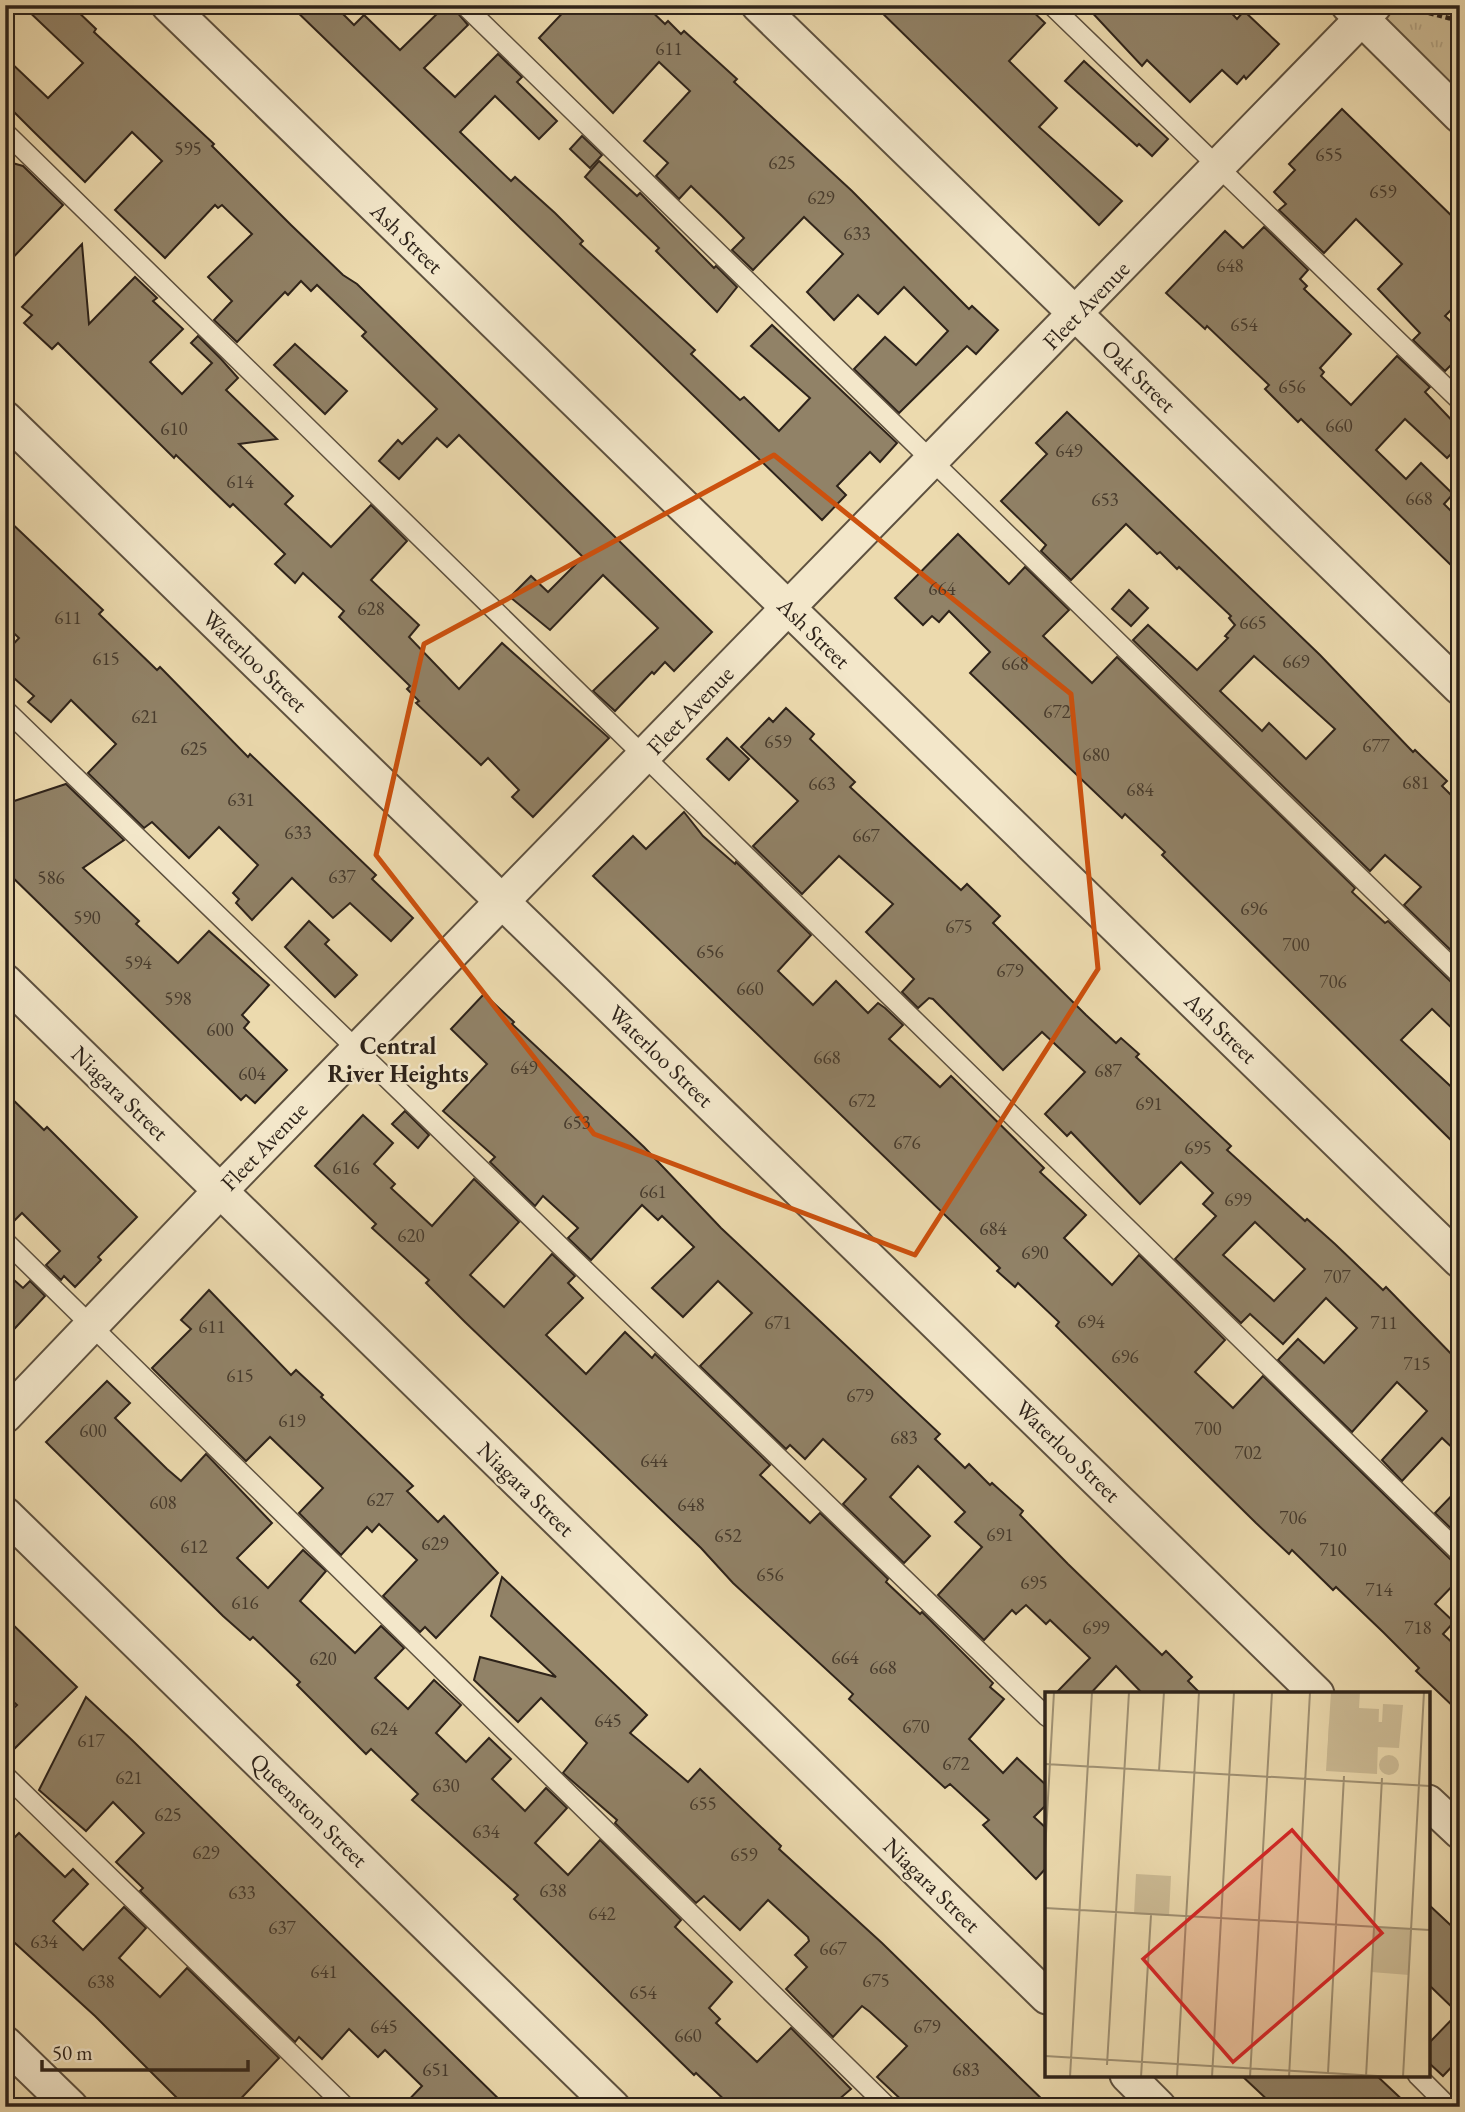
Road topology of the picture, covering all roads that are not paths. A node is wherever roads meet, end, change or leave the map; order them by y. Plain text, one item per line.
1 (168, 5) edge
2 (464, 5) edge
3 (758, 5) edge
4 (1051, 5) edge
5 (1361, 10) edge
6 (1460, 116) edge
7 (5, 132) edge
8 (1218, 167) junction
9 (1076, 315) junction
10 (1460, 401) edge
11 (5, 418) edge
12 (934, 461) junction
13 (789, 609) junction
14 (1460, 688) edge
15 (5, 709) edge
16 (643, 758) junction
17 (503, 902) junction
18 (1460, 975) edge
19 (5, 981) edge
20 (358, 1051) junction
21 (220, 1191) junction
22 (5, 1241) edge
23 (1460, 1261) edge
24 (92, 1325) junction
25 (5, 1416) edge
26 (5, 1514) edge
27 (1460, 1553) edge
28 (1315, 1692) edge
29 (1045, 1715) edge
30 (5, 1775) edge
31 (1430, 1804) edge
32 (1460, 1832) edge
33 (1045, 1995) edge
34 (5, 2043) edge
35 (1129, 2077) edge
36 (1419, 2077) edge
37 (71, 2107) edge
38 (346, 2107) edge
39 (613, 2107) edge
40 (888, 2107) edge
41 (1159, 2107) edge
42 (1449, 2107) edge

1 - 13 street, Ash Street
2 - 12 lane
3 - 9 street, Oak Street
4 - 8 lane
5 - 6 street
5 - 8 street, Fleet Avenue
7 - 16 lane
8 - 9 street, Fleet Avenue
8 - 10 lane
9 - 12 street, Fleet Avenue
9 - 14 street, Oak Street
11 - 17 street, Waterloo Street
12 - 13 street, Fleet Avenue
12 - 18 lane
13 - 16 street, Fleet Avenue
13 - 23 street, Ash Street
15 - 20 lane
16 - 17 street, Fleet Avenue
16 - 27 lane
17 - 20 street, Fleet Avenue
17 - 28 street, Waterloo Street
19 - 21 street, Niagara Street
20 - 21 street, Fleet Avenue
20 - 29 lane
21 - 24 street, Fleet Avenue
21 - 33 street, Niagara Street
22 - 24 lane
24 - 25 street, Fleet Avenue
24 - 40 lane
26 - 39 street, Queenston Street
30 - 38 lane
31 - 32 street
34 - 37 street
35 - 41 street
36 - 42 lane

